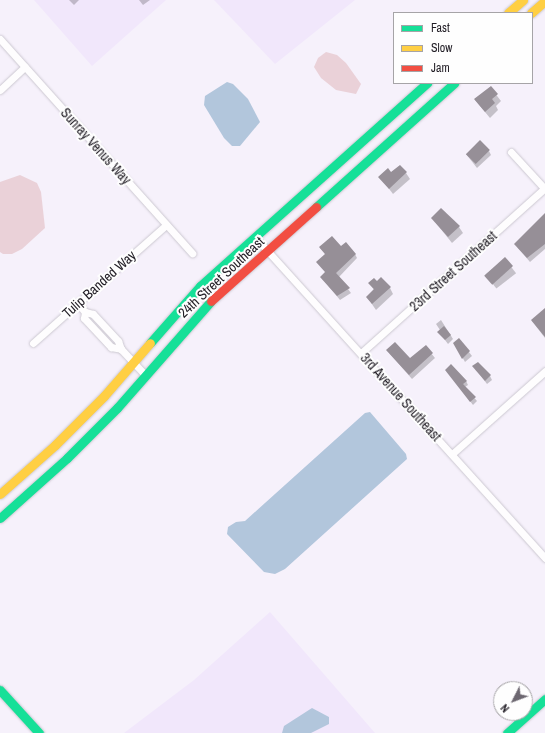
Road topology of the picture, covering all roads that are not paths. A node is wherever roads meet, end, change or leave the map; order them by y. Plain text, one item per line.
1 (523, 0) edge
2 (545, 1) edge
3 (509, 12) edge
4 (532, 12) edge
5 (0, 39) edge
6 (25, 67) junction
7 (426, 84) edge
8 (453, 84) edge
9 (0, 90) edge
10 (511, 152) dead end
11 (545, 189) edge
12 (166, 225) junction
13 (255, 237) junction
14 (268, 251) junction
15 (192, 253) dead end
16 (78, 304) junction
17 (33, 344) dead end
18 (361, 353) junction
19 (133, 361) junction
20 (545, 371) edge
21 (146, 375) junction
22 (452, 454) junction
23 (0, 494) edge
24 (0, 518) edge
25 (545, 558) edge
26 (0, 690) edge
27 (545, 699) edge
28 (38, 733) edge
29 (508, 733) edge

1 - 3 street
2 - 4 street
5 - 6 street, Sunray Venus Way
6 - 9 street
6 - 12 street, Sunray Venus Way
7 - 13 street, 24th Street Southeast
8 - 14 street, 24th Street Southeast
10 - 11 street
11 - 18 street, 23rd Street Southeast
12 - 15 street, Sunray Venus Way
12 - 16 street, Tulip Banded Way
13 - 14 street, 3rd Avenue Southeast
13 - 19 street, 24th Street Southeast
14 - 18 street, 3rd Avenue Southeast
14 - 21 street, 24th Street Southeast
16 - 17 street, Tulip Banded Way
16 - 19 street
18 - 22 street, 3rd Avenue Southeast
19 - 21 street
19 - 23 street, 24th Street Southeast
20 - 22 street
21 - 24 street, 24th Street Southeast
22 - 25 street, 3rd Avenue Southeast
26 - 28 street
27 - 29 street

